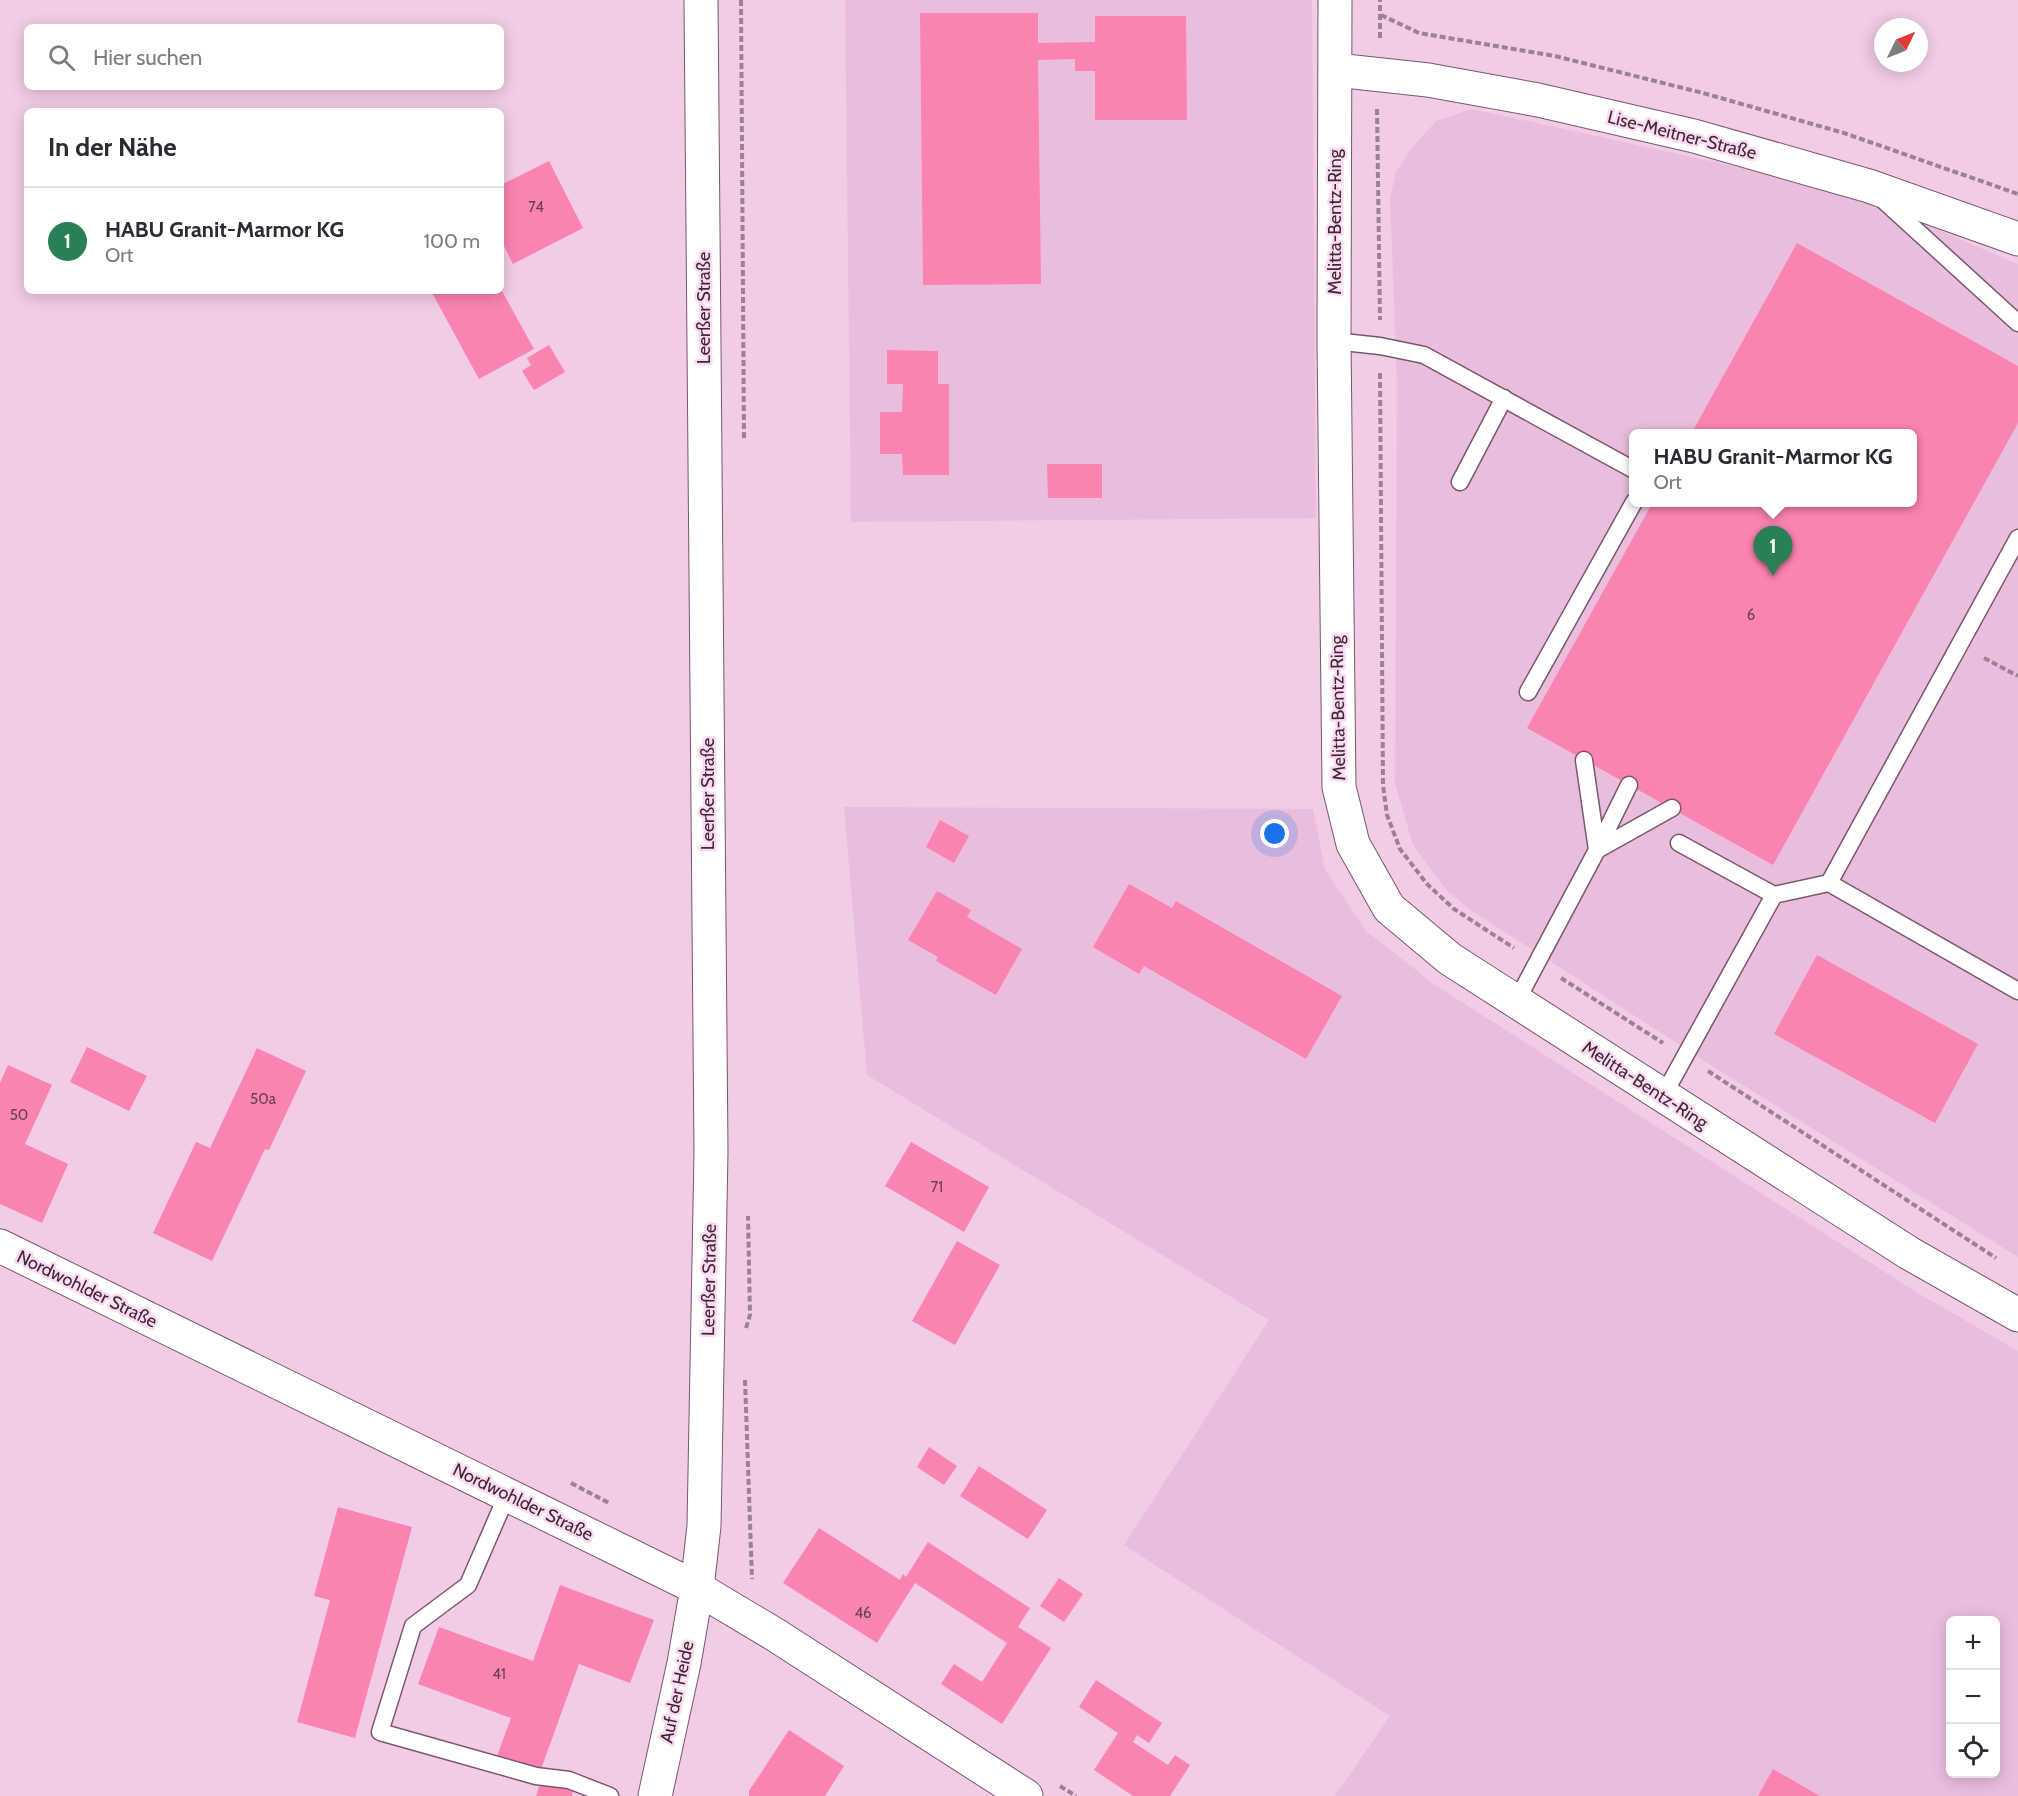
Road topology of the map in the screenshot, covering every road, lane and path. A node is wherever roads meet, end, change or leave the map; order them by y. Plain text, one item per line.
1 (701, 0) edge
2 (1335, 0) edge
3 (1380, 0) edge
4 (1380, 36) dead end
5 (1336, 70) junction
6 (1377, 123) dead end
7 (1869, 186) junction
8 (2018, 238) edge
9 (2018, 323) edge
10 (1334, 341) junction
11 (1380, 346) junction
12 (1504, 398) junction
13 (1629, 467) edge
14 (1460, 482) dead end
15 (1631, 507) edge
16 (2018, 538) edge
17 (1959, 645) junction
18 (2018, 676) edge
19 (1528, 692) dead end
20 (1584, 760) dead end
21 (1629, 785) dead end
22 (1672, 808) dead end
23 (1679, 843) dead end
24 (1597, 850) junction
25 (1829, 883) junction
26 (1774, 895) junction
27 (1537, 962) junction
28 (2018, 991) edge
29 (1516, 1002) junction
30 (1685, 1057) junction
31 (1663, 1096) junction
32 (0, 1246) edge
33 (1998, 1260) dead end
34 (2018, 1315) edge
35 (507, 1495) junction
36 (697, 1587) junction
37 (610, 1796) edge
38 (655, 1796) edge
39 (1026, 1796) edge

1 - 36 street, Leerßer Straße
2 - 5 street, Melitta-Bentz-Ring
3 - 4 path
5 - 7 street, Lise-Meitner-Straße
5 - 10 street, Melitta-Bentz-Ring
6 - 11 path
7 - 8 street, Lise-Meitner-Straße
7 - 9 lane
10 - 11 lane
10 - 29 street, Melitta-Bentz-Ring
11 - 12 lane
11 - 27 path
12 - 13 lane
12 - 14 lane
15 - 19 lane
16 - 17 lane
17 - 18 path
17 - 25 lane
20 - 24 lane
21 - 24 lane
22 - 24 lane
23 - 26 lane
24 - 27 lane
25 - 26 lane
25 - 28 lane
26 - 30 lane
27 - 29 lane
27 - 30 path
29 - 31 street, Melitta-Bentz-Ring
30 - 31 lane
30 - 33 path
31 - 34 street, Melitta-Bentz-Ring
32 - 35 street, Nordwohlder Straße
35 - 36 street, Nordwohlder Straße
35 - 37 lane
36 - 38 street, Auf der Heide
36 - 39 street, Nordwohlder Straße

